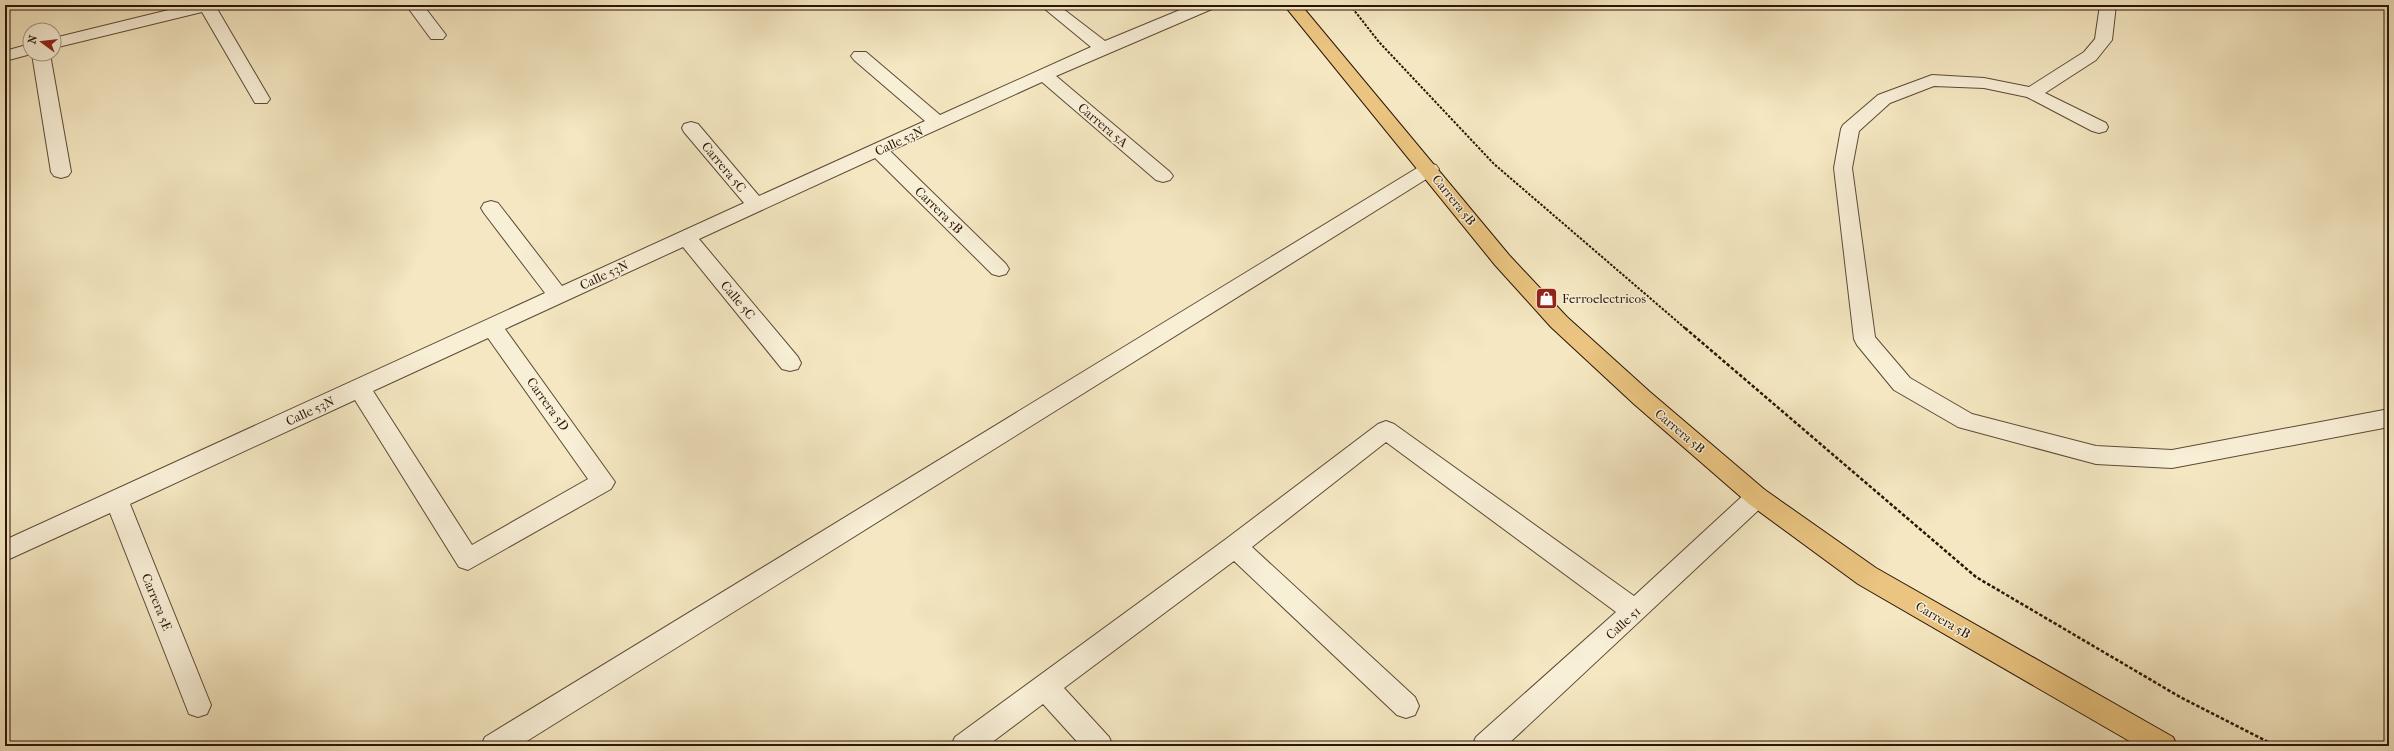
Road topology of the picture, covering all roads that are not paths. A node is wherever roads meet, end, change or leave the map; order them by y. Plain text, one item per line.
1 (208, 5) edge
2 (414, 5) edge
3 (1048, 5) edge
4 (1206, 5) edge
5 (1292, 5) edge
6 (2108, 5) edge
7 (437, 35) dead end
8 (62, 41) edge
9 (1103, 48) junction
10 (22, 51) edge
11 (5, 56) edge
12 (860, 56) dead end
13 (43, 62) edge
14 (1044, 74) junction
15 (2032, 93) junction
16 (261, 100) dead end
17 (938, 123) junction
18 (2099, 126) dead end
19 (691, 128) dead end
20 (878, 150) junction
21 (1429, 169) junction
22 (61, 172) dead end
23 (1163, 176) dead end
24 (756, 205) junction
25 (491, 208) dead end
26 (686, 237) junction
27 (999, 269) dead end
28 (559, 296) junction
29 (492, 327) junction
30 (790, 363) dead end
31 (360, 388) junction
32 (2389, 418) edge
33 (1757, 497) junction
34 (117, 500) junction
35 (1235, 546) junction
36 (5, 551) edge
37 (1635, 611) junction
38 (1046, 687) junction
39 (198, 705) dead end
40 (1406, 706) dead end
41 (495, 746) edge
42 (965, 746) edge
43 (1099, 746) edge
44 (1486, 746) edge
45 (2163, 746) edge

1 - 8 street
1 - 16 street
2 - 7 street
3 - 9 street
4 - 9 street, Calle 53N
5 - 21 main road, Carrera 5B
6 - 15 street
9 - 14 street, Calle 53N
10 - 11 street
12 - 17 street
13 - 22 street
14 - 17 street, Calle 53N
14 - 23 street, Carrera 5A
15 - 18 street
15 - 32 street
17 - 20 street, Calle 53N
19 - 24 street, Carrera 5C
20 - 24 street, Calle 53N
20 - 27 street, Carrera 5B
21 - 33 main road, Carrera 5B
21 - 41 street
24 - 26 street, Calle 53N
25 - 28 street
26 - 28 street, Calle 53N
26 - 30 street, Calle 5C
28 - 29 street, Calle 53N
29 - 31 street, Calle 53N
29 - 31 street, Carrera 5D
31 - 34 street, Calle 53N
33 - 37 street, Calle 51
33 - 45 main road, Carrera 5B
34 - 36 street, Calle 53N
34 - 39 street, Carrera 5E
35 - 37 street
35 - 38 street
35 - 40 street
37 - 44 street, Calle 51
38 - 42 street
38 - 43 street

